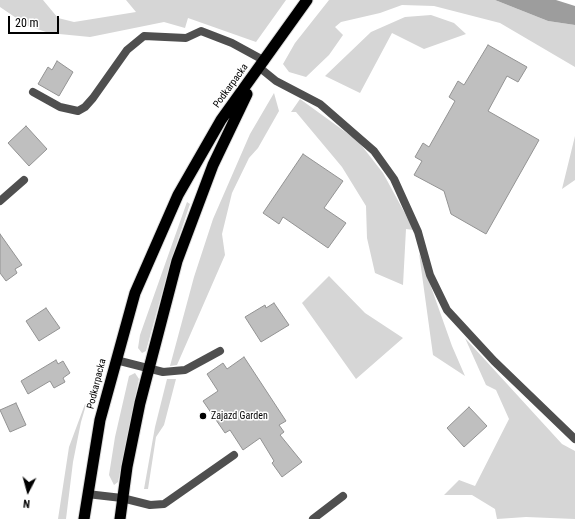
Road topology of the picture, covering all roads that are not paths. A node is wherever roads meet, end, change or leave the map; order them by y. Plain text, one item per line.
1 (307, 0) edge
2 (262, 65) junction
3 (33, 92) dead end
4 (24, 180) dead end
5 (0, 200) edge
6 (220, 351) dead end
7 (116, 360) junction
8 (148, 368) junction
9 (575, 439) edge
10 (234, 455) dead end
11 (86, 494) junction
12 (343, 496) dead end
13 (122, 498) junction
14 (84, 519) edge
15 (120, 519) edge
16 (313, 519) edge

1 - 2 highway
2 - 3 lane
2 - 7 highway, Podkarpacka
2 - 8 highway, Podkarpacka
2 - 9 lane
4 - 5 lane
6 - 8 lane
7 - 8 lane
7 - 11 highway, Podkarpacka
8 - 13 highway, Podkarpacka
10 - 13 lane
11 - 13 lane
11 - 14 highway, Podkarpacka
12 - 16 lane
13 - 15 highway, Podkarpacka

